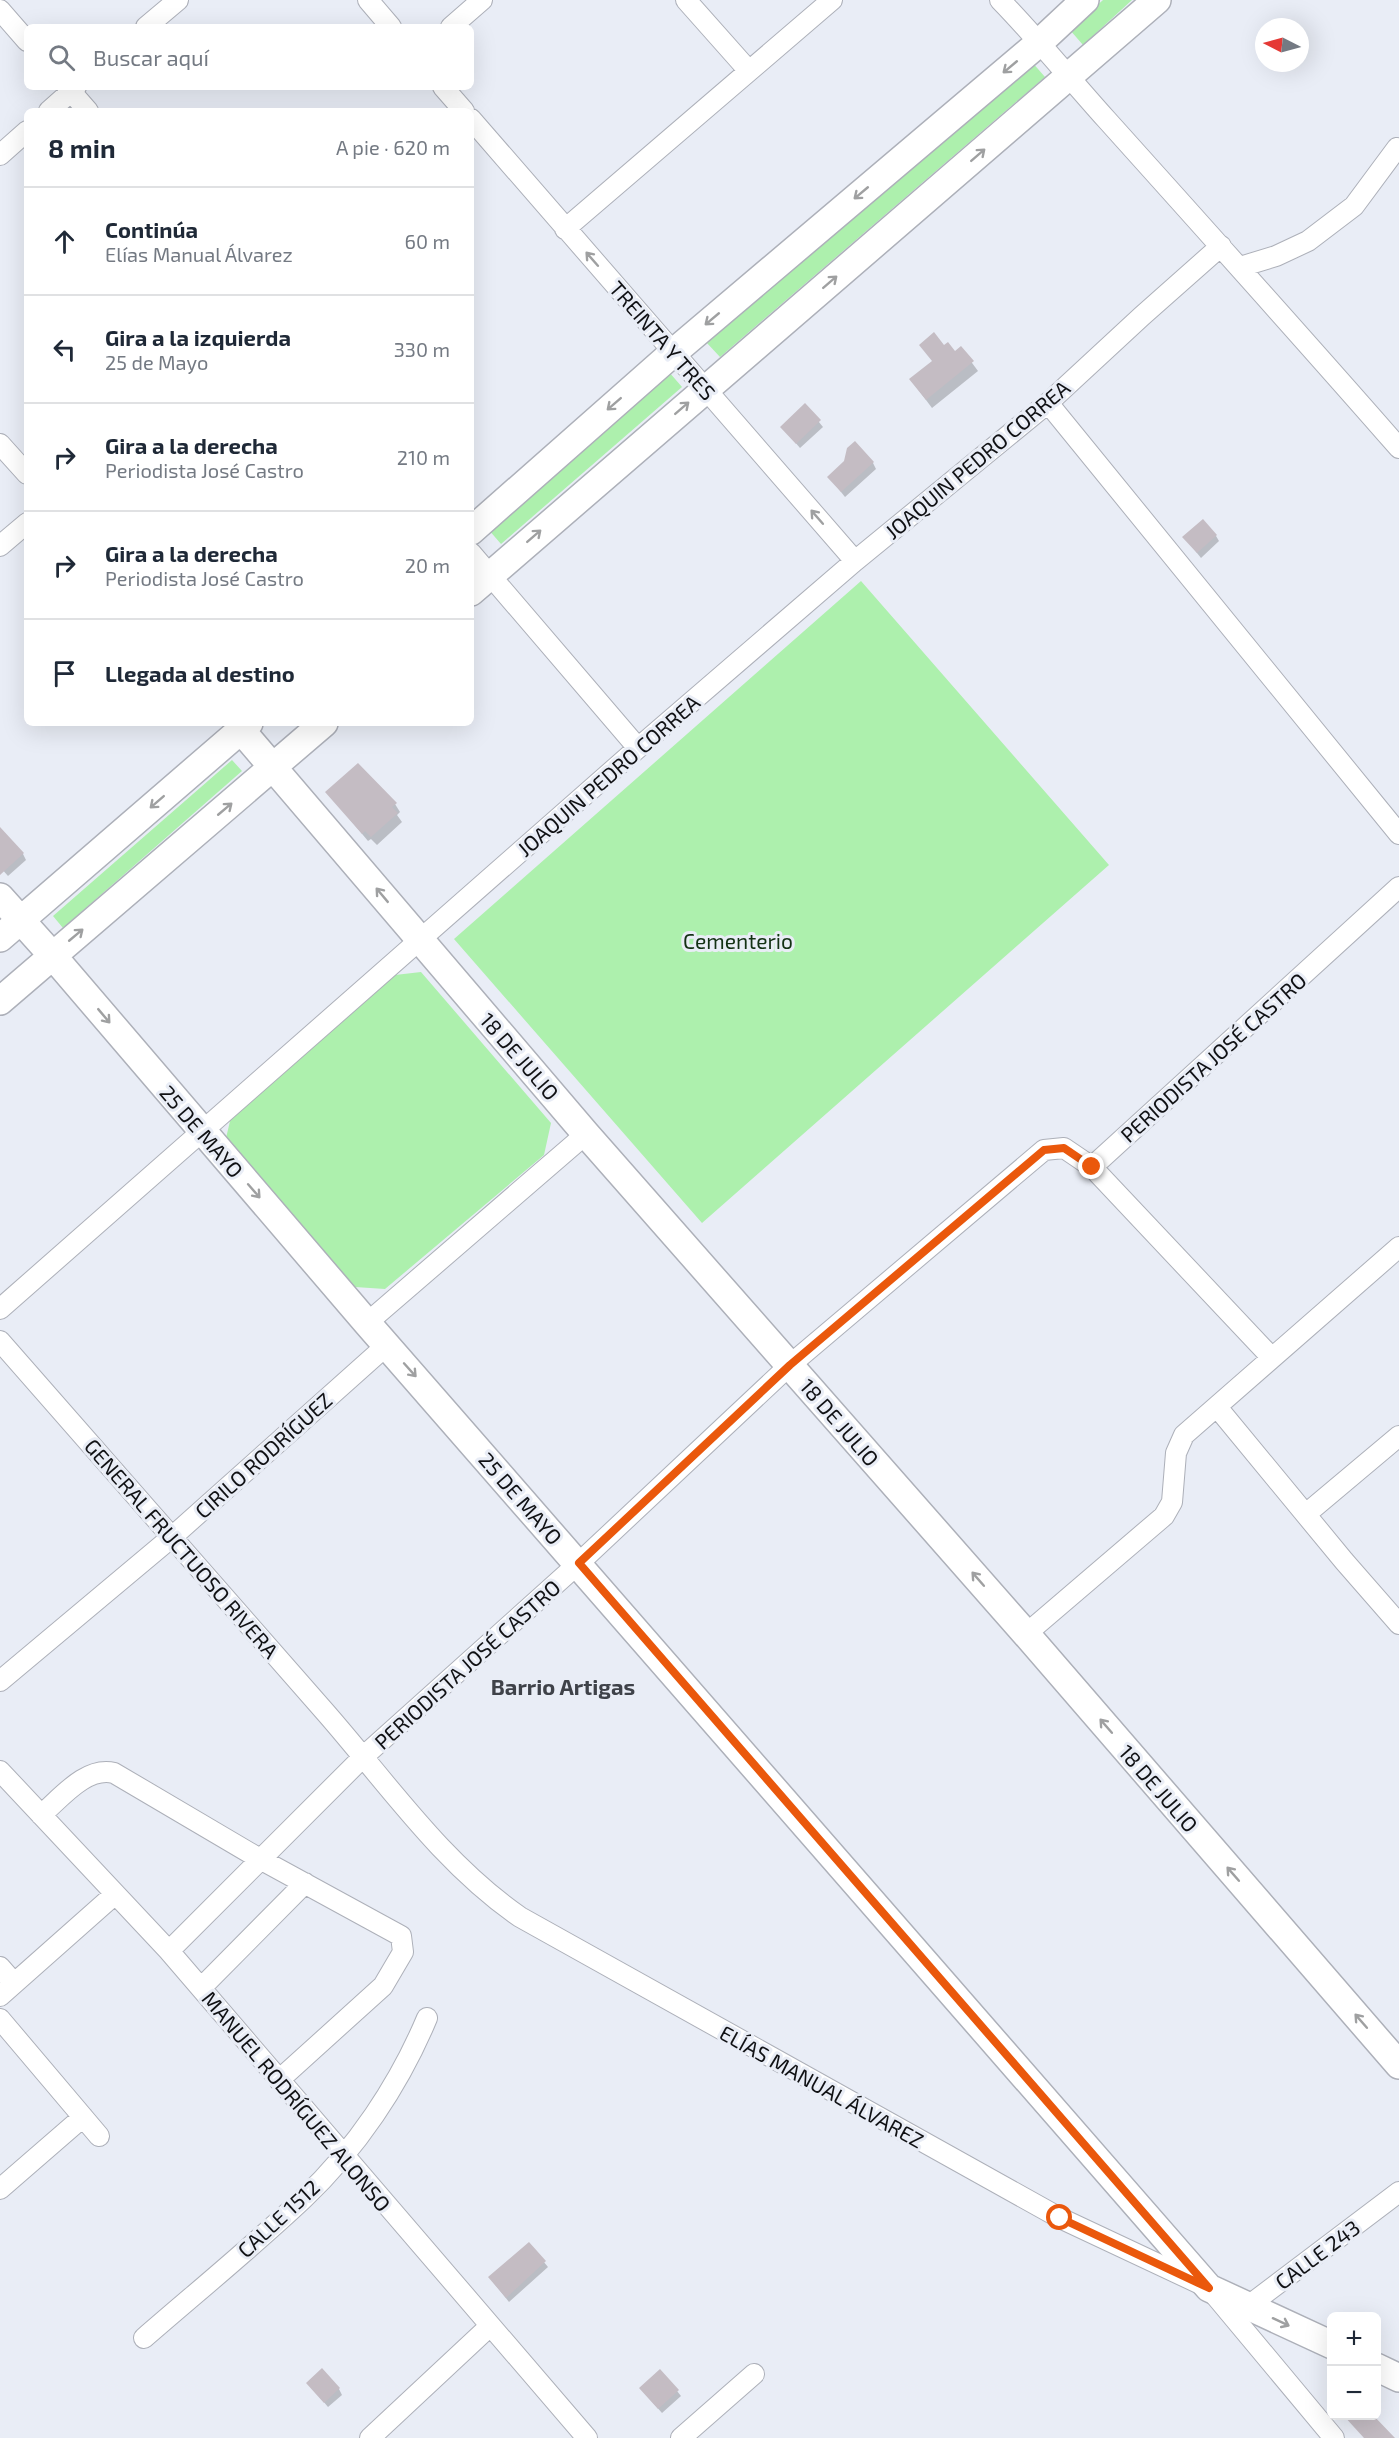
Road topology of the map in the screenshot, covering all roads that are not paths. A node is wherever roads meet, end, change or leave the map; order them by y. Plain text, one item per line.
1 (178, 0) edge
2 (368, 0) edge
3 (482, 0) edge
4 (686, 0) edge
5 (832, 0) edge
6 (1000, 0) edge
7 (1084, 0) edge
8 (1157, 0) edge
9 (0, 10) edge
10 (150, 24) edge
11 (388, 24) edge
12 (454, 24) edge
13 (24, 38) edge
14 (1040, 42) junction
15 (749, 71) junction
16 (1068, 78) junction
17 (71, 90) edge
18 (73, 90) edge
19 (445, 90) edge
20 (52, 108) edge
21 (86, 108) edge
22 (460, 108) edge
23 (474, 124) edge
24 (24, 134) edge
25 (1397, 148) dead end
26 (0, 155) edge
27 (565, 229) junction
28 (1221, 246) junction
29 (1240, 267) junction
30 (674, 352) junction
31 (705, 388) junction
32 (1048, 403) junction
33 (0, 444) edge
34 (1399, 448) edge
35 (24, 471) edge
36 (24, 526) edge
37 (474, 528) edge
38 (0, 546) edge
39 (855, 561) junction
40 (474, 562) edge
41 (481, 583) edge
42 (241, 726) edge
43 (243, 726) edge
44 (321, 726) edge
45 (638, 748) junction
46 (274, 767) junction
47 (1399, 834) edge
48 (1399, 887) edge
49 (0, 897) edge
50 (20, 920) junction
51 (0, 938) edge
52 (420, 940) junction
53 (52, 955) junction
54 (0, 1001) edge
55 (202, 1131) junction
56 (586, 1134) junction
57 (1092, 1167) junction
58 (1399, 1247) edge
59 (0, 1309) edge
60 (367, 1323) junction
61 (0, 1341) edge
62 (387, 1345) junction
63 (1272, 1358) junction
64 (790, 1365) junction
65 (1217, 1407) junction
66 (1399, 1436) edge
67 (1306, 1514) junction
68 (172, 1537) junction
69 (579, 1563) junction
70 (1399, 1624) edge
71 (1026, 1634) junction
72 (0, 1681) edge
73 (364, 1756) junction
74 (0, 1771) edge
75 (41, 1815) junction
76 (260, 1859) junction
77 (305, 1883) junction
78 (114, 1895) junction
79 (169, 1951) junction
80 (0, 1967) edge
81 (201, 1988) junction
82 (7, 1990) edge
83 (427, 2018) dead end
84 (0, 2019) edge
85 (1395, 2051) edge
86 (279, 2080) junction
87 (82, 2117) junction
88 (99, 2136) dead end
89 (343, 2156) junction
90 (2, 2183) edge
91 (1399, 2192) edge
92 (1209, 2288) junction
93 (1242, 2311) junction
94 (490, 2326) junction
95 (144, 2338) dead end
96 (1327, 2343) edge
97 (1381, 2369) edge
98 (754, 2374) dead end
99 (1399, 2378) edge
100 (370, 2438) edge
101 (587, 2438) edge
102 (681, 2438) edge
103 (1334, 2438) edge

1 - 10 street
2 - 11 street
3 - 12 street
4 - 15 street
5 - 15 street
6 - 14 street
7 - 14 street
8 - 16 street
9 - 13 street
14 - 16 street
14 -> 30 street
15 - 27 street
16 - 28 street
31 -> 16 street
17 - 20 street
18 - 21 street
19 - 22 street, TREINTA Y TRES
23 - 27 street, TREINTA Y TRES
24 - 26 street
25 - 29 street
30 -> 27 street, TREINTA Y TRES
28 - 29 street
28 - 32 street, JOAQUIN PEDRO CORREA
29 - 34 street
30 - 31 street, TREINTA Y TRES
30 -> 37 street
39 -> 31 street, TREINTA Y TRES
41 -> 31 street
32 - 39 street, JOAQUIN PEDRO CORREA
32 - 47 street
33 - 35 street
36 - 38 street
39 - 45 street, JOAQUIN PEDRO CORREA
40 - 41 street
41 - 45 street
42 -> 50 street
43 - 46 street, 18 DE JULIO
44 - 46 street
45 - 52 street, JOAQUIN PEDRO CORREA
52 -> 46 street, 18 DE JULIO
53 -> 46 street
48 - 57 street, PERIODISTA JOSÉ CASTRO
49 - 50 street, 25 DE MAYO
50 - 51 street
50 - 53 street, 25 DE MAYO
52 - 55 street, JOAQUIN PEDRO CORREA
52 - 56 street, 18 DE JULIO
53 - 54 street
53 -> 55 street, 25 DE MAYO
55 - 59 street, JOAQUIN PEDRO CORREA
55 -> 60 street, 25 DE MAYO
56 - 60 street
56 - 64 street, 18 DE JULIO
57 - 63 street
57 - 64 street, PERIODISTA JOSÉ CASTRO
58 - 63 street
60 - 62 street, 25 DE MAYO
61 - 68 street, GENERAL FRUCTUOSO RIVERA
62 - 68 street, CIRILO RODRÍGUEZ
62 -> 69 street, 25 DE MAYO
63 - 65 street
64 - 69 street, PERIODISTA JOSÉ CASTRO
71 -> 64 street, 18 DE JULIO
65 - 67 street
65 - 71 street
66 - 67 street
67 - 70 street
68 - 72 street, CIRILO RODRÍGUEZ
68 - 73 street, GENERAL FRUCTUOSO RIVERA
69 - 73 street, PERIODISTA JOSÉ CASTRO
69 - 92 street, 25 DE MAYO
85 -> 71 street, 18 DE JULIO
73 - 76 street, PERIODISTA JOSÉ CASTRO
73 - 92 street, ELÍAS MANUAL ÁLVAREZ
74 - 75 street, MANUEL RODRÍGUEZ ALONSO
75 - 76 street
75 - 78 street, MANUEL RODRÍGUEZ ALONSO
76 - 77 street
76 - 79 street, PERIODISTA JOSÉ CASTRO
77 - 81 street
77 - 86 street
78 - 79 street, MANUEL RODRÍGUEZ ALONSO
78 - 82 street
79 - 81 street, MANUEL RODRÍGUEZ ALONSO
80 - 82 street
81 - 86 street, MANUEL RODRÍGUEZ ALONSO
83 - 89 street, CALLE 1512
84 - 87 street
86 - 89 street, MANUEL RODRÍGUEZ ALONSO
87 - 88 street
87 - 90 street
89 - 94 street, MANUEL RODRÍGUEZ ALONSO
89 - 95 street, CALLE 1512
91 - 93 street, CALLE 243
92 - 93 street, ELÍAS MANUAL ÁLVAREZ
93 -> 96 street, ELÍAS MANUAL ÁLVAREZ
93 - 103 street
94 - 100 street
94 - 101 street, MANUEL RODRÍGUEZ ALONSO
97 - 99 street
98 - 102 street

